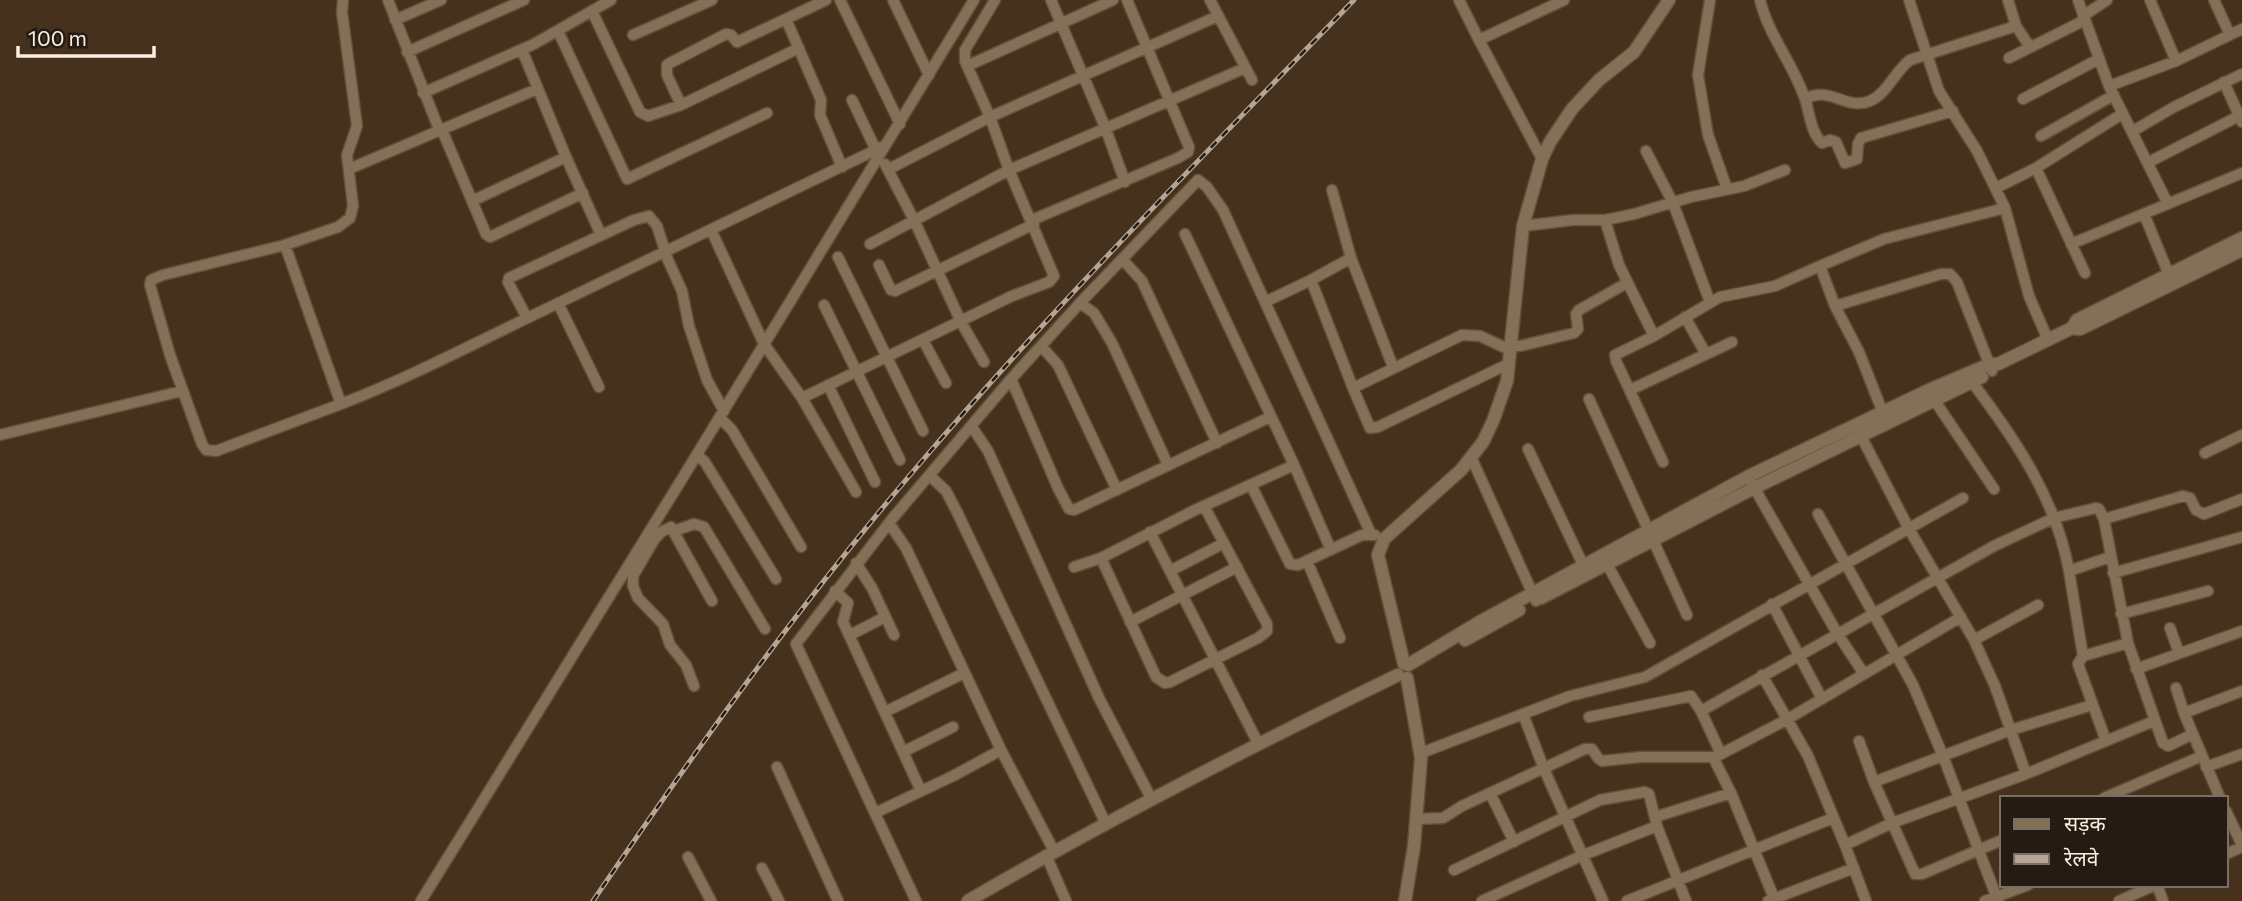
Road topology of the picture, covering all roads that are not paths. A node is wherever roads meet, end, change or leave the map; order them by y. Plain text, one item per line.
1 (343, 0) edge
2 (388, 0) edge
3 (440, 0) edge
4 (524, 0) edge
5 (611, 0) edge
6 (825, 0) edge
7 (840, 0) edge
8 (893, 0) edge
9 (975, 0) edge
10 (995, 0) edge
11 (1051, 0) edge
12 (1113, 0) edge
13 (1127, 0) edge
14 (1210, 0) edge
15 (1459, 0) edge
16 (1534, 0) edge
17 (1564, 0) edge
18 (1669, 0) edge
19 (1710, 0) edge
20 (1760, 0) edge
21 (1909, 0) edge
22 (2008, 0) edge
23 (2078, 0) edge
24 (2107, 0) edge
25 (2150, 0) edge
26 (2214, 0) edge
27 (709, 1) edge
28 (592, 11) junction
29 (1540, 11) junction
30 (1218, 16) junction
31 (2084, 18) junction
32 (786, 19) junction
33 (395, 20) junction
34 (1061, 23) junction
35 (2016, 26) junction
36 (2242, 29) edge
37 (558, 31) junction
38 (634, 35) dead end
39 (2230, 35) junction
40 (1479, 40) junction
41 (1147, 47) junction
42 (2030, 47) junction
43 (799, 48) junction
44 (522, 50) junction
45 (407, 52) junction
46 (1926, 55) junction
47 (2009, 58) dead end
48 (2099, 59) junction
49 (2176, 61) junction
50 (967, 66) junction
51 (1245, 68) junction
52 (2242, 74) edge
53 (929, 75) junction
54 (1082, 76) junction
55 (1252, 80) dead end
56 (2224, 82) junction
57 (537, 89) junction
58 (2112, 91) junction
59 (423, 93) junction
60 (1805, 99) junction
61 (2023, 99) dead end
62 (852, 100) dead end
63 (1170, 100) junction
64 (681, 105) junction
65 (1952, 111) junction
66 (766, 113) dead end
67 (2123, 114) junction
68 (990, 117) junction
69 (2240, 119) edge
70 (900, 124) junction
71 (1105, 127) junction
72 (441, 131) junction
73 (2133, 131) junction
74 (2041, 136) dead end
75 (1647, 151) dead end
76 (566, 157) junction
77 (883, 158) junction
78 (1542, 159) junction
79 (2149, 162) junction
80 (842, 167) junction
81 (2036, 168) junction
82 (349, 169) junction
83 (1009, 170) junction
84 (1785, 170) dead end
85 (2242, 173) edge
86 (1125, 181) junction
87 (1996, 188) junction
88 (1727, 189) junction
89 (1332, 190) dead end
90 (583, 193) junction
91 (472, 201) junction
92 (1673, 203) junction
93 (2168, 204) junction
94 (2005, 208) junction
95 (2144, 214) junction
96 (914, 220) junction
97 (1605, 220) junction
98 (1033, 222) junction
99 (1523, 226) junction
100 (712, 232) junction
101 (1185, 234) dead end
102 (601, 235) junction
103 (2242, 239) edge
104 (870, 244) dead end
105 (2071, 244) junction
106 (285, 245) junction
107 (2242, 250) edge
108 (665, 252) junction
109 (838, 257) dead end
110 (1351, 258) junction
111 (1123, 260) junction
112 (879, 265) dead end
113 (1820, 266) junction
114 (937, 269) junction
115 (2085, 273) dead end
116 (1311, 280) junction
117 (2171, 280) junction
118 (1627, 283) junction
119 (1265, 302) junction
120 (1710, 302) junction
121 (558, 303) junction
122 (1080, 303) junction
123 (824, 305) dead end
124 (1835, 306) junction
125 (1685, 317) junction
126 (527, 318) junction
127 (961, 322) junction
128 (1654, 336) junction
129 (923, 340) junction
130 (2048, 340) junction
131 (1732, 342) dead end
132 (1041, 346) junction
133 (767, 348) junction
134 (1510, 348) junction
135 (1706, 354) junction
136 (885, 357) junction
137 (984, 362) dead end
138 (1508, 365) junction
139 (1993, 366) junction
140 (1393, 367) junction
141 (855, 372) junction
142 (1011, 379) junction
143 (1972, 382) junction
144 (946, 383) dead end
145 (828, 385) junction
146 (599, 387) dead end
147 (1353, 388) junction
148 (1630, 390) junction
149 (182, 391) junction
150 (802, 398) junction
151 (1589, 399) dead end
152 (1935, 401) junction
153 (341, 404) junction
154 (1270, 417) junction
155 (1885, 418) junction
156 (723, 419) junction
157 (972, 427) junction
158 (923, 431) dead end
159 (0, 435) edge
160 (2242, 435) edge
161 (1861, 436) junction
162 (1217, 443) junction
163 (1528, 449) dead end
164 (2205, 453) dead end
165 (700, 458) junction
166 (1472, 459) junction
167 (900, 460) dead end
168 (1663, 462) dead end
169 (1294, 465) junction
170 (1168, 466) junction
171 (930, 476) junction
172 (875, 482) dead end
173 (1751, 482) junction
174 (1251, 485) junction
175 (1994, 489) dead end
176 (1117, 490) junction
177 (856, 492) dead end
178 (1963, 498) dead end
179 (2242, 499) edge
180 (1204, 506) junction
181 (1818, 514) dead end
182 (2054, 518) junction
183 (2104, 519) junction
184 (667, 523) junction
185 (889, 523) junction
186 (1909, 529) junction
187 (1150, 533) junction
188 (1371, 534) junction
189 (1652, 535) junction
190 (2242, 537) edge
191 (1384, 539) junction
192 (1224, 543) junction
193 (800, 547) dead end
194 (1331, 550) junction
195 (1101, 558) junction
196 (2110, 558) junction
197 (1307, 561) junction
198 (856, 563) junction
199 (1607, 564) junction
200 (1846, 564) junction
201 (1074, 567) dead end
202 (1237, 567) junction
203 (1585, 570) junction
204 (1170, 571) junction
205 (2069, 571) junction
206 (2113, 573) junction
207 (776, 579) dead end
208 (1937, 579) junction
209 (1809, 583) junction
210 (835, 591) junction
211 (2208, 592) dead end
212 (1182, 595) junction
213 (1534, 597) junction
214 (712, 601) dead end
215 (1772, 604) junction
216 (2038, 605) dead end
217 (1873, 614) junction
218 (2121, 614) junction
219 (1687, 615) dead end
220 (885, 617) junction
221 (1961, 617) junction
222 (1130, 622) junction
223 (2170, 628) dead end
224 (765, 629) dead end
225 (2242, 631) edge
226 (1836, 633) junction
227 (850, 635) junction
228 (894, 635) dead end
229 (1340, 638) dead end
230 (1975, 640) junction
231 (1650, 643) dead end
232 (2128, 643) junction
233 (2179, 653) junction
234 (1798, 655) junction
235 (1896, 655) junction
236 (2083, 656) junction
237 (1215, 659) junction
238 (2136, 669) junction
239 (1406, 671) junction
240 (964, 673) junction
241 (1864, 674) junction
242 (1762, 676) junction
243 (694, 686) dead end
244 (2176, 688) dead end
245 (2242, 691) edge
246 (1822, 699) junction
247 (2092, 705) junction
248 (1701, 711) junction
249 (885, 712) junction
250 (2184, 713) junction
251 (1523, 714) junction
252 (1589, 717) dead end
253 (1786, 720) junction
254 (2154, 720) junction
255 (953, 727) dead end
256 (2011, 730) junction
257 (2193, 734) junction
258 (1859, 741) dead end
259 (2106, 741) junction
260 (1258, 743) junction
261 (1001, 750) junction
262 (903, 752) junction
263 (1420, 753) junction
264 (2242, 754) edge
265 (1717, 756) junction
266 (1942, 756) junction
267 (2204, 762) junction
268 (777, 767) dead end
269 (1544, 769) junction
270 (2026, 774) junction
271 (1874, 782) junction
272 (921, 791) junction
273 (1490, 793) junction
274 (1731, 793) junction
275 (2116, 795) edge
276 (2219, 796) edge
277 (1957, 799) junction
278 (1152, 800) junction
279 (875, 813) junction
280 (1564, 818) junction
281 (1833, 818) junction
282 (1417, 819) junction
283 (1656, 822) junction
284 (2237, 822) edge
285 (1892, 823) junction
286 (1106, 824) junction
287 (1514, 842) junction
288 (2000, 842) edge
289 (1844, 845) junction
290 (2242, 846) edge
291 (1977, 849) junction
292 (1755, 850) junction
293 (1050, 853) junction
294 (1581, 856) junction
295 (688, 857) dead end
296 (762, 868) dead end
297 (1853, 868) junction
298 (1454, 870) dead end
299 (1677, 880) junction
300 (2023, 887) edge
301 (2151, 887) edge
302 (1771, 900) edge
303 (1993, 900) edge
304 (421, 901) edge
305 (711, 901) edge
306 (779, 901) edge
307 (838, 901) edge
308 (916, 901) edge
309 (968, 901) edge
310 (1066, 901) edge
311 (1405, 901) edge
312 (1482, 901) edge
313 (1602, 901) edge
314 (1627, 901) edge
315 (1686, 901) edge
316 (1866, 901) edge
317 (2119, 901) edge

1 - 82 street
2 - 33 street
3 - 33 street
4 - 45 street
5 - 28 street
6 - 32 street
7 - 70 street
8 - 53 street
9 - 53 street
10 - 50 street
11 - 34 street
12 - 34 street
13 - 41 street
14 - 30 street
15 - 40 street
16 - 29 street
17 - 29 street
18 - 78 street
19 - 88 street
20 - 60 street
21 - 46 street
22 - 35 street
23 - 31 street
24 - 31 street
25 - 49 street
26 - 39 street
27 - 38 street
28 - 37 street
28 - 64 street
29 - 40 street
30 - 41 street
30 - 51 street
31 - 42 street
31 - 48 street
32 - 43 street
32 - 64 street
33 - 45 street
34 - 50 street
34 - 54 street
35 - 42 street
35 - 46 street
36 - 39 street
37 - 44 street
37 - 66 street
39 - 49 street
40 - 78 street
41 - 54 street
41 - 63 street
42 - 47 street
43 - 64 street
43 - 80 street
44 - 57 street
44 - 59 street
45 - 59 street
46 - 60 street
46 - 65 street
48 - 58 street
48 - 61 street
49 - 58 street
50 - 68 street
51 - 55 street
51 - 63 street
52 - 56 street
53 - 70 street
54 - 68 street
54 - 71 street
56 - 69 street
56 - 73 street
57 - 72 street
57 - 76 street
58 - 67 street
58 - 74 street
59 - 72 street
60 - 65 street
62 - 77 street
63 - 71 street
63 - 86 street
65 - 87 street
67 - 73 street
67 - 81 street
68 - 77 street
68 - 83 street
69 - 79 street
70 - 77 street
71 - 83 street
71 - 86 street
72 - 82 street
72 - 91 street
73 - 79 street
75 - 92 street
76 - 90 street
76 - 91 street
77 - 80 street
77 - 96 street
77 - 133 street
78 - 99 street
79 - 93 street
80 - 100 street
81 - 87 street
81 - 105 street
82 - 106 street
83 - 96 street
83 - 98 street
84 - 88 street
85 - 93 street
86 - 98 street
87 - 94 street
88 - 92 street
89 - 110 street
90 - 91 street
90 - 102 street
92 - 97 street
92 - 120 street
93 - 95 street
94 - 113 street
94 - 130 street
95 - 105 street
95 - 117 street
96 - 104 street
96 - 114 street
97 - 99 street
97 - 118 street
98 - 114 street
98 - 127 street
99 - 134 street
100 - 108 street
100 - 133 street
101 - 154 street
102 - 108 street
102 - 126 street
103 - 117 street
105 - 115 street
106 - 149 street
106 - 153 street
107 - 117 street
108 - 121 street
108 - 156 street
109 - 136 street
110 - 116 street
110 - 140 street
111 - 119 street
111 - 122 street
111 - 162 street
112 - 114 street
113 - 120 street
113 - 124 street
114 - 127 street
116 - 119 street
116 - 147 street
117 - 130 street
118 - 128 street
118 - 134 street
119 - 188 street
120 - 125 street
121 - 126 street
121 - 146 street
122 - 132 street
122 - 170 street
123 - 141 street
124 - 139 street
124 - 155 street
125 - 128 street
125 - 135 street
126 - 153 street
127 - 129 street
127 - 137 street
128 - 148 street
129 - 136 street
129 - 144 street
130 - 139 street
131 - 135 street
132 - 142 street
132 - 176 street
133 - 150 street
133 - 156 street
134 - 138 street
134 - 140 street
135 - 148 street
136 - 141 street
136 - 158 street
138 - 147 street
138 - 166 street
139 - 143 street
139 - 155 street
140 - 147 street
141 - 145 street
141 - 167 street
142 - 157 street
142 - 176 street
143 - 152 street
143 - 182 street
145 - 150 street
145 - 172 street
148 - 168 street
149 - 153 street
149 - 159 street
150 - 177 street
151 - 189 street
152 - 155 street
152 - 175 street
154 - 162 street
154 - 169 street
155 - 161 street
155 - 173 street
156 - 165 street
156 - 193 street
157 - 171 street
157 - 278 street
160 - 164 street
161 - 173 street
161 - 186 street
162 - 170 street
163 - 203 street
165 - 184 street
165 - 207 street
166 - 191 street
166 - 213 street
169 - 174 street
169 - 194 street
170 - 176 street
171 - 185 street
171 - 286 street
173 - 189 street
173 - 209 street
174 - 180 street
174 - 197 street
178 - 186 street
179 - 183 street
180 - 187 street
180 - 192 street
181 - 200 street
182 - 183 street
182 - 205 street
182 - 208 street
183 - 196 street
184 - 214 street
184 - 224 street
184 - 243 street
184 - 304 street
185 - 198 street
185 - 240 street
186 - 200 street
186 - 208 street
187 - 195 street
187 - 204 street
188 - 191 street
188 - 194 street
189 - 199 street
189 - 203 street
189 - 219 street
190 - 206 street
191 - 239 street
192 - 202 street
192 - 204 street
194 - 197 street
195 - 201 street
195 - 222 street
196 - 205 street
196 - 206 street
197 - 229 street
198 - 210 street
198 - 220 street
199 - 203 street
199 - 231 street
200 - 209 street
200 - 217 street
202 - 212 street
202 - 237 street
203 - 213 street
204 - 212 street
205 - 236 street
206 - 218 street
208 - 217 street
208 - 221 street
209 - 215 street
209 - 226 street
210 - 227 street
210 - 279 street
211 - 218 street
212 - 222 street
212 - 237 street
213 - 239 street
215 - 234 street
215 - 251 street
216 - 230 street
217 - 226 street
217 - 235 street
218 - 232 street
220 - 227 street
220 - 228 street
221 - 230 street
221 - 235 street
222 - 237 street
223 - 233 street
225 - 233 street
226 - 234 street
226 - 241 street
227 - 249 street
230 - 256 street
232 - 236 street
232 - 238 street
233 - 238 street
234 - 242 street
234 - 246 street
235 - 241 street
235 - 266 street
236 - 247 street
237 - 260 street
238 - 254 street
239 - 260 street
239 - 263 street
240 - 249 street
240 - 261 street
241 - 246 street
242 - 248 street
242 - 253 street
244 - 250 street
245 - 250 street
246 - 253 street
247 - 256 street
247 - 259 street
248 - 252 street
248 - 265 street
249 - 262 street
250 - 257 street
251 - 263 street
251 - 269 street
253 - 265 street
253 - 281 street
254 - 257 street
254 - 259 street
255 - 262 street
256 - 266 street
256 - 270 street
257 - 267 street
258 - 271 street
259 - 270 street
260 - 278 street
261 - 272 street
261 - 293 street
262 - 272 street
263 - 282 street
264 - 267 street
265 - 269 street
265 - 274 street
266 - 271 street
266 - 277 street
267 - 275 street
267 - 276 street
268 - 307 street
269 - 273 street
269 - 280 street
270 - 277 street
271 - 285 street
272 - 279 street
273 - 282 street
273 - 287 street
274 - 283 street
274 - 292 street
277 - 285 street
277 - 291 street
278 - 286 street
279 - 308 street
280 - 283 street
280 - 287 street
280 - 294 street
281 - 289 street
281 - 292 street
282 - 311 street
283 - 294 street
283 - 299 street
284 - 290 street
285 - 289 street
285 - 291 street
286 - 293 street
287 - 298 street
288 - 291 street
289 - 297 street
291 - 303 street
292 - 299 street
292 - 302 street
293 - 309 street
293 - 310 street
294 - 312 street
294 - 313 street
295 - 305 street
296 - 306 street
297 - 302 street
297 - 316 street
299 - 314 street
299 - 315 street
300 - 303 street
301 - 317 street

